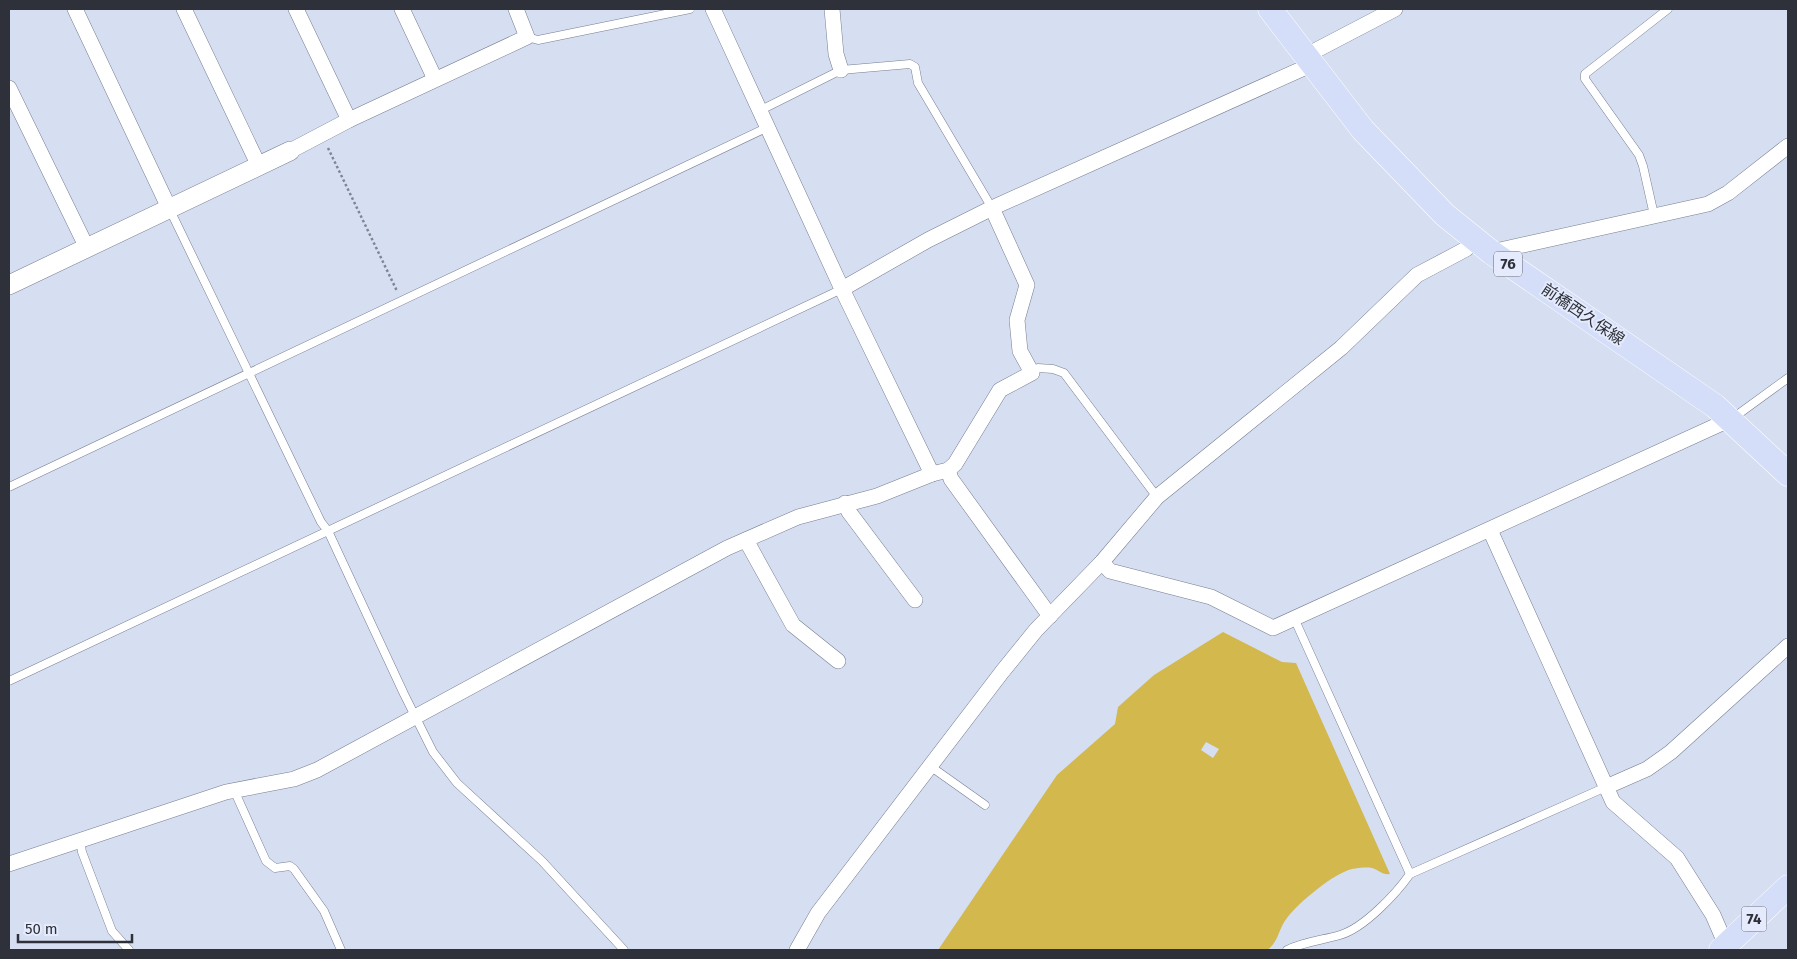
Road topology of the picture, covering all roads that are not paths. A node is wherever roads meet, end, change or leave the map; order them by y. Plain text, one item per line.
1 (75, 9) edge
2 (184, 9) edge
3 (296, 9) edge
4 (402, 9) edge
5 (516, 9) edge
6 (690, 9) edge
7 (713, 9) edge
8 (832, 9) edge
9 (1270, 9) edge
10 (1396, 9) edge
11 (1668, 9) edge
12 (527, 37) junction
13 (1310, 59) junction
14 (841, 70) junction
15 (436, 79) junction
16 (9, 88) edge
17 (761, 110) junction
18 (349, 120) junction
19 (768, 127) junction
20 (1788, 146) edge
21 (290, 151) joint
22 (259, 166) junction
23 (169, 208) junction
24 (992, 208) junction
25 (1654, 215) junction
26 (1483, 246) junction
27 (87, 248) junction
28 (9, 285) edge
29 (842, 288) junction
30 (1032, 373) junction
31 (249, 374) junction
32 (1788, 378) edge
33 (1731, 419) junction
34 (948, 470) junction
35 (932, 474) junction
36 (1788, 474) edge
37 (9, 487) edge
38 (1157, 497) junction
39 (845, 503) junction
40 (1490, 530) junction
41 (328, 531) junction
42 (746, 540) junction
43 (1102, 562) junction
44 (915, 600) dead end
45 (1050, 616) junction
46 (1294, 618) junction
47 (1788, 646) edge
48 (838, 661) dead end
49 (9, 681) edge
50 (415, 717) junction
51 (930, 766) junction
52 (1606, 788) junction
53 (234, 790) junction
54 (985, 805) dead end
55 (80, 840) junction
56 (9, 864) edge
57 (1410, 874) junction
58 (1788, 888) edge
59 (1723, 948) edge
60 (129, 950) edge
61 (341, 950) edge
62 (624, 950) edge
63 (797, 950) edge
64 (1287, 950) edge

1 - 23 street
2 - 22 street
3 - 18 street
4 - 15 street
5 - 12 street
6 - 12 lane
7 - 17 street
8 - 14 street
9 - 13 main road, 前橋西久保線 / 76
10 - 13 street
11 - 25 lane
12 - 15 street
13 - 24 street
13 - 26 main road, 前橋西久保線 / 76
14 - 17 lane
14 - 24 lane
15 - 18 street
16 - 27 street
17 - 19 street
18 - 21 street
19 - 29 street
19 - 31 lane
20 - 25 street
21 - 22 street
22 - 23 street
23 - 27 street
23 - 31 lane
24 - 29 street
24 - 30 street
25 - 26 street
26 - 33 main road, 前橋西久保線 / 76
26 - 38 street
27 - 28 street
29 - 35 street
29 - 41 lane
30 - 34 street
30 - 38 lane
31 - 37 lane
31 - 41 lane
32 - 33 lane
33 - 36 main road, 前橋西久保線 / 76
33 - 40 street
34 - 35 street
34 - 45 street
35 - 39 street
38 - 43 street
39 - 42 street
39 - 44 street
40 - 46 street
40 - 52 street
41 - 49 lane
41 - 50 lane
42 - 48 street
42 - 50 street
43 - 45 street
43 - 46 street
45 - 51 street
46 - 57 lane
47 - 52 street
50 - 53 street
50 - 62 lane
51 - 54 lane
51 - 63 street
52 - 57 lane
52 - 59 street
53 - 55 street
53 - 61 lane
55 - 56 street
55 - 60 lane
57 - 64 lane
58 - 59 main road, 74

